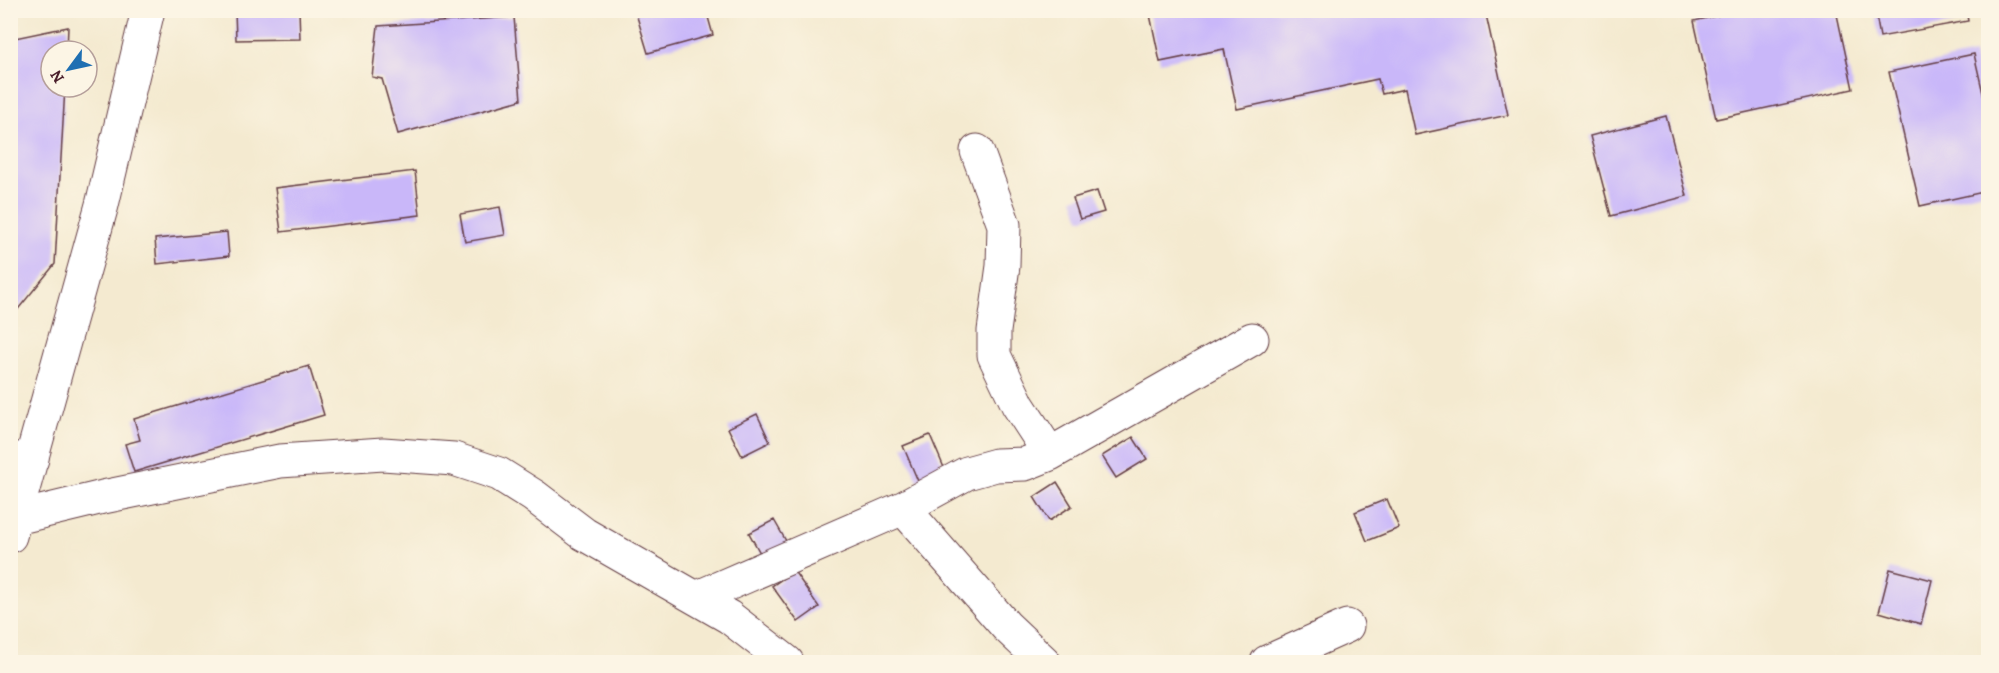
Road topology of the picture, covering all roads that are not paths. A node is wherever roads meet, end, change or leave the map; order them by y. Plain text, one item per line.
1 (148, 10) edge
2 (977, 151) dead end
3 (1252, 339) dead end
4 (1050, 454) junction
5 (21, 459) edge
6 (903, 508) junction
7 (13, 527) edge
8 (696, 598) junction
9 (1347, 626) dead end
10 (787, 663) edge
11 (1044, 663) edge
12 (1267, 663) edge

1 - 5 street
2 - 4 street
3 - 4 street
4 - 6 street
5 - 7 street
6 - 8 street
6 - 11 street
7 - 8 street
8 - 10 street
9 - 12 street

